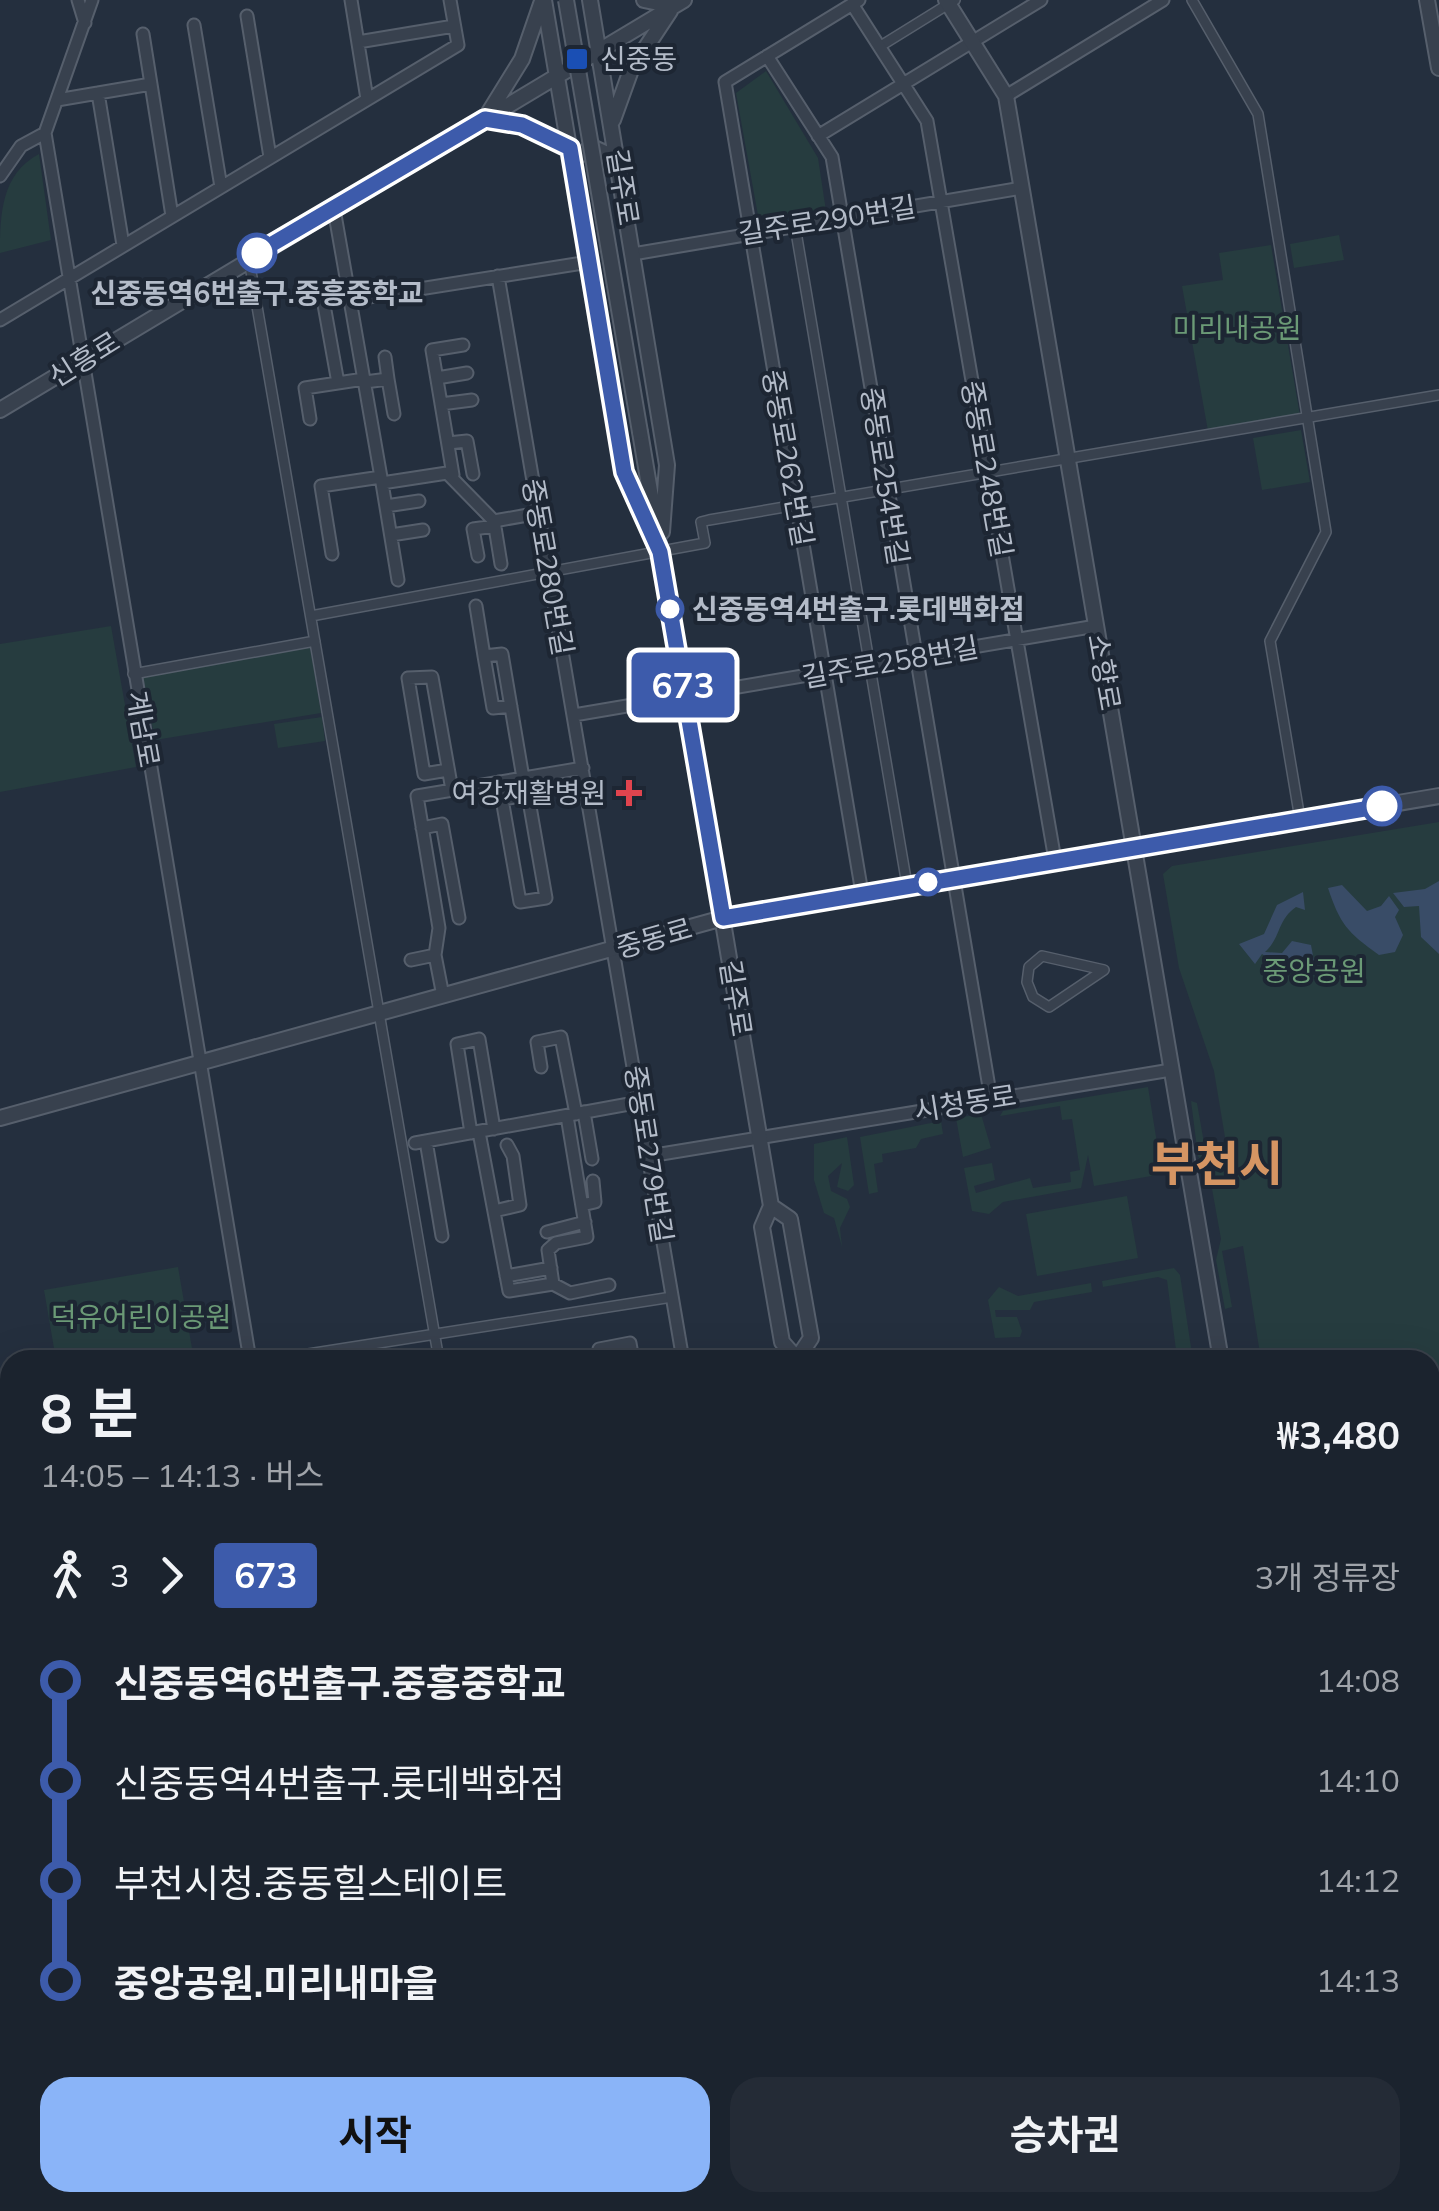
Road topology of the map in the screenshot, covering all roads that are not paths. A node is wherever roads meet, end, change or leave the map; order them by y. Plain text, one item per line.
1 (78, 0) edge
2 (92, 0) edge
3 (351, 0) edge
4 (450, 0) edge
5 (543, 0) edge
6 (566, 0) edge
7 (590, 0) edge
8 (644, 0) edge
9 (1041, 0) edge
10 (1163, 0) edge
11 (1192, 0) edge
12 (1427, 0) edge
13 (950, 1) edge
14 (856, 2) edge
15 (678, 3) edge
16 (247, 16) dead end
17 (85, 23) junction
18 (194, 25) dead end
19 (454, 26) junction
20 (143, 34) dead end
21 (358, 42) junction
22 (972, 42) junction
23 (879, 47) junction
24 (598, 52) junction
25 (767, 56) junction
26 (1439, 68) edge
27 (556, 78) junction
28 (151, 84) junction
29 (902, 84) junction
30 (98, 93) junction
31 (1006, 96) junction
32 (367, 99) junction
33 (57, 100) junction
34 (485, 119) junction
35 (612, 120) junction
36 (45, 133) junction
37 (818, 136) junction
38 (571, 154) junction
39 (270, 157) junction
40 (618, 159) junction
41 (0, 176) edge
42 (220, 186) junction
43 (1022, 188) junction
44 (940, 202) junction
45 (334, 209) junction
46 (172, 216) junction
47 (842, 218) junction
48 (796, 226) junction
49 (749, 233) junction
50 (124, 244) junction
51 (633, 254) junction
52 (248, 258) junction
53 (589, 262) junction
54 (498, 276) junction
55 (68, 278) junction
56 (320, 288) dead end
57 (350, 300) junction
58 (0, 320) edge
59 (356, 330) junction
60 (329, 334) junction
61 (463, 345) dead end
62 (385, 356) dead end
63 (80, 361) junction
64 (467, 373) dead end
65 (437, 378) junction
66 (388, 379) junction
67 (364, 381) junction
68 (338, 383) junction
69 (1439, 395) edge
70 (472, 400) dead end
71 (441, 404) junction
72 (0, 410) edge
73 (394, 414) dead end
74 (310, 419) dead end
75 (1308, 420) junction
76 (448, 443) junction
77 (1067, 458) junction
78 (987, 471) junction
79 (474, 474) dead end
80 (453, 475) junction
81 (381, 480) junction
82 (887, 488) junction
83 (841, 496) junction
84 (418, 501) dead end
85 (796, 504) junction
86 (386, 506) junction
87 (539, 513) junction
88 (494, 523) junction
89 (423, 530) dead end
90 (391, 535) junction
91 (660, 552) junction
92 (332, 554) dead end
93 (478, 556) dead end
94 (500, 564) dead end
95 (549, 572) junction
96 (398, 580) dead end
97 (476, 606) dead end
98 (311, 616) junction
99 (1096, 626) junction
100 (1017, 640) junction
101 (315, 641) junction
102 (916, 657) junction
103 (871, 666) junction
104 (826, 673) junction
105 (133, 674) junction
106 (685, 697) junction
107 (574, 715) junction
108 (583, 768) junction
109 (448, 770) junction
110 (523, 778) junction
111 (499, 782) junction
112 (452, 790) junction
113 (1439, 796) edge
114 (502, 799) junction
115 (1300, 819) junction
116 (422, 828) junction
117 (1134, 847) junction
118 (1055, 860) junction
119 (952, 878) junction
120 (907, 885) junction
121 (862, 893) junction
122 (459, 918) dead end
123 (723, 918) junction
124 (614, 949) junction
125 (435, 954) junction
126 (411, 960) dead end
127 (444, 996) junction
128 (1049, 1008) joint
129 (382, 1013) junction
130 (201, 1063) junction
131 (541, 1068) dead end
132 (1172, 1070) junction
133 (991, 1099) junction
134 (640, 1102) junction
135 (576, 1114) junction
136 (0, 1118) edge
137 (494, 1129) junction
138 (475, 1132) junction
139 (759, 1138) junction
140 (507, 1145) dead end
141 (649, 1156) junction
142 (592, 1159) dead end
143 (593, 1181) dead end
144 (582, 1204) junction
145 (770, 1206) junction
146 (494, 1211) junction
147 (584, 1222) junction
148 (547, 1232) dead end
149 (442, 1236) dead end
150 (551, 1268) junction
151 (506, 1276) junction
152 (553, 1284) junction
153 (609, 1285) dead end
154 (672, 1296) junction
155 (434, 1332) junction
156 (599, 1349) dead end
157 (248, 1350) edge
158 (329, 1350) edge
159 (437, 1350) edge
160 (631, 1350) edge
161 (681, 1350) edge
162 (789, 1350) edge
163 (804, 1350) edge
164 (1219, 1350) edge

1 - 17 street
2 - 17 street, 계남로
3 - 21 street
4 - 19 street
5 - 27 street, 길주로
5 - 34 street
6 - 91 street, 길주로, bridge
7 - 24 street, 길주로
8 - 15 street
9 - 22 street
10 - 31 street
11 - 75 street
12 - 26 street
13 - 22 street, 소향로
13 - 23 street
14 - 23 street, 중동로248번길
14 - 25 street
15 - 24 street, 신흥로
15 - 35 street
16 - 39 street
17 - 33 street, 계남로
18 - 42 street
19 - 21 street
19 - 32 street
20 - 28 street
21 - 32 street
22 - 29 street
22 - 31 street, 소향로
23 - 29 street, 중동로248번길
24 - 27 street, 신흥로
24 - 35 street, 길주로
25 - 37 street, 중동로254번길
25 - 49 street, 중동로262번길
27 - 34 street, 신흥로
27 - 38 street, 길주로
28 - 30 street
28 - 46 street
29 - 37 street
29 - 44 street, 중동로248번길
30 - 33 street
30 - 50 street
31 - 43 street, 소향로
32 - 39 street
33 - 36 street, 계남로
34 - 38 street
34 - 45 street, 신흥로
35 - 40 street, 길주로
36 - 41 street
36 - 55 street, 계남로
37 - 47 street, 중동로254번길
38 - 40 street
38 - 53 street, 길주로
39 - 42 street
40 - 51 street, 길주로
42 - 46 street
43 - 44 street, 길주로290번길
43 - 77 street, 소향로
44 - 47 street, 길주로290번길
44 - 78 street, 중동로248번길
45 - 52 street, 신흥로
45 - 57 street
46 - 50 street
47 - 48 street, 길주로290번길
47 - 82 street, 중동로254번길
48 - 49 street, 길주로290번길
48 - 83 street
49 - 51 street, 길주로290번길
49 - 85 street, 중동로262번길
50 - 55 street
51 - 91 street, 길주로
52 - 63 street, 신흥로
52 - 98 street
53 - 54 street
53 - 91 street, 길주로
54 - 57 street
54 - 87 street, 중동로280번길
55 - 58 street
55 - 63 street, 계남로
56 - 60 street
57 - 59 street
59 - 60 street
59 - 67 street
60 - 68 street
61 - 65 street
62 - 66 street
63 - 72 street, 신흥로
63 - 105 street, 계남로
64 - 65 street
65 - 71 street
66 - 67 street
66 - 73 street
67 - 68 street
67 - 81 street
68 - 74 street
69 - 75 street
70 - 71 street
71 - 76 street
75 - 77 street
75 - 115 street
76 - 79 street
76 - 80 street
77 - 78 street
77 - 99 street, 소향로
78 - 82 street
78 - 100 street, 중동로248번길
80 - 81 street
80 - 88 street
81 - 86 street
81 - 92 street
82 - 83 street
82 - 102 street, 중동로254번길
83 - 85 street
83 - 103 street
84 - 86 street
85 - 91 street
85 - 104 street, 중동로262번길
86 - 90 street
87 - 88 street
87 - 95 street, 중동로280번길
88 - 93 street
88 - 94 street
89 - 90 street
90 - 96 street
91 - 95 street
91 - 106 street, 길주로
95 - 98 street
95 - 107 street, 중동로280번길
97 - 110 street
98 - 101 street
99 - 100 street, 길주로258번길
99 - 117 street, 소향로
100 - 102 street, 길주로258번길
100 - 118 street, 중동로248번길
101 - 105 street
101 - 129 street
102 - 103 street, 길주로258번길
102 - 119 street, 중동로254번길
103 - 104 street, 길주로258번길
103 - 120 street
104 - 106 street, 길주로258번길
104 - 121 street, 중동로262번길
105 - 130 street, 계남로
106 - 107 street, 길주로258번길
106 - 123 street, 길주로
107 - 108 street, 중동로280번길
108 - 110 street
108 - 124 street, 중동로280번길
109 - 109 street
109 - 112 street
110 - 111 street
111 - 112 street
111 - 114 street
112 - 116 street
113 - 115 street, 중동로
114 - 114 street
115 - 117 street, 중동로
116 - 122 street
116 - 125 street
117 - 118 street, 중동로
117 - 132 street, 소향로
118 - 119 street, 중동로
119 - 120 street, 중동로
119 - 133 street, 중동로254번길
120 - 121 street, 중동로
121 - 123 street, 중동로
123 - 124 street, 중동로
123 - 139 street, 길주로
124 - 127 street, 중동로
124 - 134 street, 중동로279번길
125 - 126 street
125 - 127 street
127 - 129 street, 중동로
128 - 128 street
129 - 130 street, 중동로
129 - 155 street
130 - 136 street, 중동로
130 - 157 street, 계남로
131 - 135 street
132 - 133 street, 시청동로
132 - 164 street, 소향로
133 - 139 street, 시청동로
134 - 135 street
134 - 141 street, 중동로279번길
135 - 137 street
135 - 142 street
135 - 144 street
137 - 138 street
137 - 138 street
138 - 146 street
138 - 149 street
139 - 141 street, 시청동로
139 - 145 street, 길주로
140 - 146 street
141 - 154 street, 중동로279번길
143 - 144 street
144 - 147 street
145 - 162 street, 길주로
145 - 163 street, 길주로
146 - 151 street
147 - 148 street
147 - 150 street
150 - 151 street
150 - 152 street
151 - 152 street
152 - 153 street
154 - 155 street
154 - 161 street, 중동로279번길
155 - 158 street
155 - 159 street
156 - 160 street

